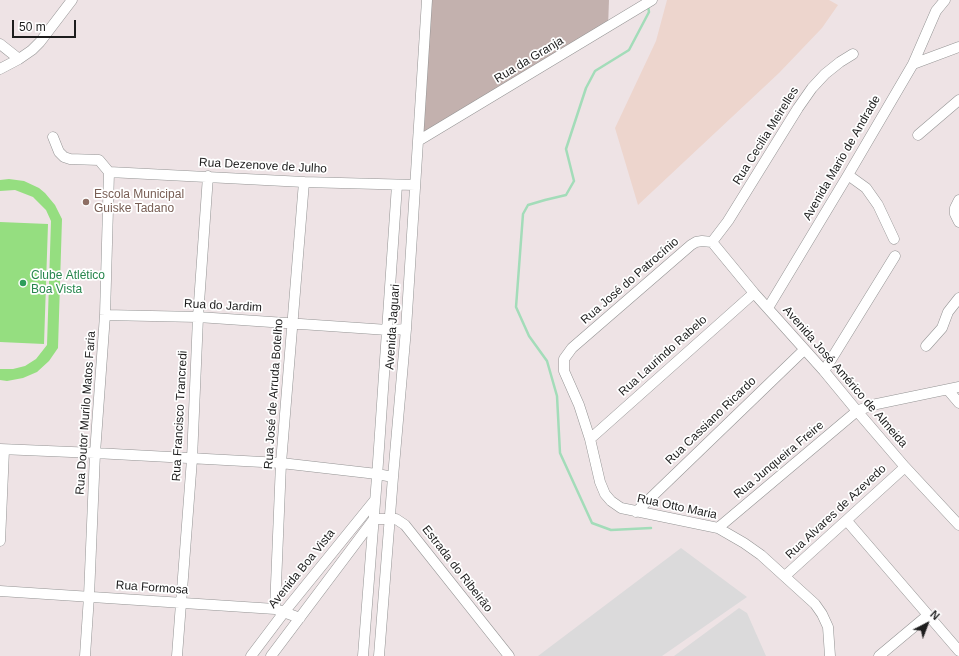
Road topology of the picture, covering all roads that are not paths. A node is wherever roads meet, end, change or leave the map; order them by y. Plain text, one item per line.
1 (72, 0) edge
2 (427, 0) edge
3 (652, 0) edge
4 (945, 0) edge
5 (0, 44) edge
6 (959, 47) edge
7 (853, 54) dead end
8 (19, 59) junction
9 (913, 64) junction
10 (0, 69) edge
11 (959, 100) edge
12 (918, 135) dead end
13 (53, 137) dead end
14 (418, 141) junction
15 (110, 172) junction
16 (848, 175) junction
17 (208, 176) junction
18 (304, 182) junction
19 (397, 185) junction
20 (415, 185) junction
21 (959, 200) edge
22 (959, 222) edge
23 (894, 239) dead end
24 (713, 243) junction
25 (895, 256) dead end
26 (754, 293) junction
27 (959, 298) edge
28 (768, 308) junction
29 (105, 315) junction
30 (198, 317) junction
31 (292, 323) junction
32 (406, 329) junction
33 (388, 330) junction
34 (926, 346) dead end
35 (804, 350) junction
36 (567, 354) joint
37 (824, 371) junction
38 (959, 387) edge
39 (948, 390) junction
40 (959, 403) edge
41 (857, 411) junction
42 (590, 439) junction
43 (2, 449) edge
44 (95, 453) junction
45 (192, 459) junction
46 (281, 463) junction
47 (905, 467) junction
48 (377, 474) junction
49 (393, 477) junction
50 (375, 500) junction
51 (636, 512) junction
52 (374, 519) junction
53 (390, 519) junction
54 (847, 521) junction
55 (959, 525) edge
56 (718, 528) junction
57 (0, 541) edge
58 (785, 576) junction
59 (0, 591) edge
60 (89, 596) junction
61 (182, 603) junction
62 (280, 610) junction
63 (928, 616) junction
64 (300, 618) junction
65 (959, 651) edge
66 (85, 656) edge
67 (177, 656) edge
68 (251, 656) edge
69 (272, 656) edge
70 (363, 656) edge
71 (380, 656) edge
72 (509, 656) edge
73 (830, 656) edge
74 (879, 656) edge

1 - 8 street
2 - 14 street, Avenida Jaguari
3 - 14 street, Rua da Granja
4 - 9 street, Avenida Mario de Andrade
5 - 8 street
6 - 9 street
7 - 24 street, Rua Cecilia Meirelles
8 - 10 street
9 - 16 street, Avenida Mario de Andrade
11 - 12 street
13 - 15 street
14 - 20 street, Avenida Jaguari
15 - 17 street, Rua Dezenove de Julho
15 - 29 street, Rua Doutor Murilo Matos Faria
16 - 23 street
16 - 28 street, Avenida Mario de Andrade
17 - 18 street, Rua Dezenove de Julho
17 - 30 street, Rua Francisco Trancredi
18 - 19 street, Rua Dezenove de Julho
18 - 31 street, Rua José de Arruda Botelho
19 - 20 street, Rua Dezenove de Julho
19 - 33 street, Avenida Jaguari
20 - 32 street, Avenida Jaguari
21 - 22 street
24 - 26 street, Avenida José Américo de Almeida
24 - 36 street, Rua José do Patrocínio
25 - 37 street
26 - 28 street, Avenida José Américo de Almeida
26 - 42 street, Rua Laurindo Rabelo
27 - 34 street
28 - 35 street, Avenida José Américo de Almeida
29 - 30 street, Rua do Jardim
29 - 44 street, Rua Doutor Murilo Matos Faria
30 - 31 street, Rua do Jardim
30 - 45 street, Rua Francisco Trancredi
31 - 33 street, Rua do Jardim
31 - 46 street, Rua José de Arruda Botelho
32 - 33 street, Rua do Jardim
32 - 49 street, Avenida Jaguari
33 - 48 street, Avenida Jaguari
35 - 37 street, Avenida José Américo de Almeida
35 - 51 street, Rua Cassiano Ricardo
36 - 42 street, Rua Otto Maria
37 - 41 street, Avenida José Américo de Almeida
38 - 39 street
39 - 40 street
39 - 41 street
41 - 47 street, Avenida José Américo de Almeida
41 - 56 street, Rua Junqueira Freire
42 - 51 street, Rua Otto Maria
43 - 44 street
43 - 57 street
44 - 45 street
44 - 60 street, Rua Doutor Murilo Matos Faria
45 - 46 street
45 - 61 street, Rua Francisco Trancredi
46 - 48 street
46 - 62 street, Rua José de Arruda Botelho
47 - 54 street, Rua Alvares de Azevedo
47 - 55 street, Avenida José Américo de Almeida
48 - 49 street
48 - 50 street, Avenida Jaguari
49 - 53 street, Avenida Jaguari
50 - 52 street, Avenida Jaguari
50 - 62 street, Avenida Boa Vista
51 - 56 street, Rua Otto Maria
52 - 53 street, Estrada do Ribeirão
52 - 64 street
52 - 70 street, Avenida Jaguari
53 - 71 street, Avenida Jaguari
53 - 72 street, Estrada do Ribeirão
54 - 58 street, Rua Alvares de Azevedo
54 - 63 street
56 - 58 street, Rua Otto Maria
58 - 73 street, Rua Otto Maria
59 - 60 street, Rua Formosa
60 - 61 street, Rua Formosa
60 - 66 street, Rua Doutor Murilo Matos Faria
61 - 62 street, Rua Formosa
61 - 67 street, Rua Francisco Trancredi
62 - 64 street, Rua Formosa
62 - 68 street, Avenida Boa Vista
63 - 65 street
63 - 74 street
64 - 69 street

